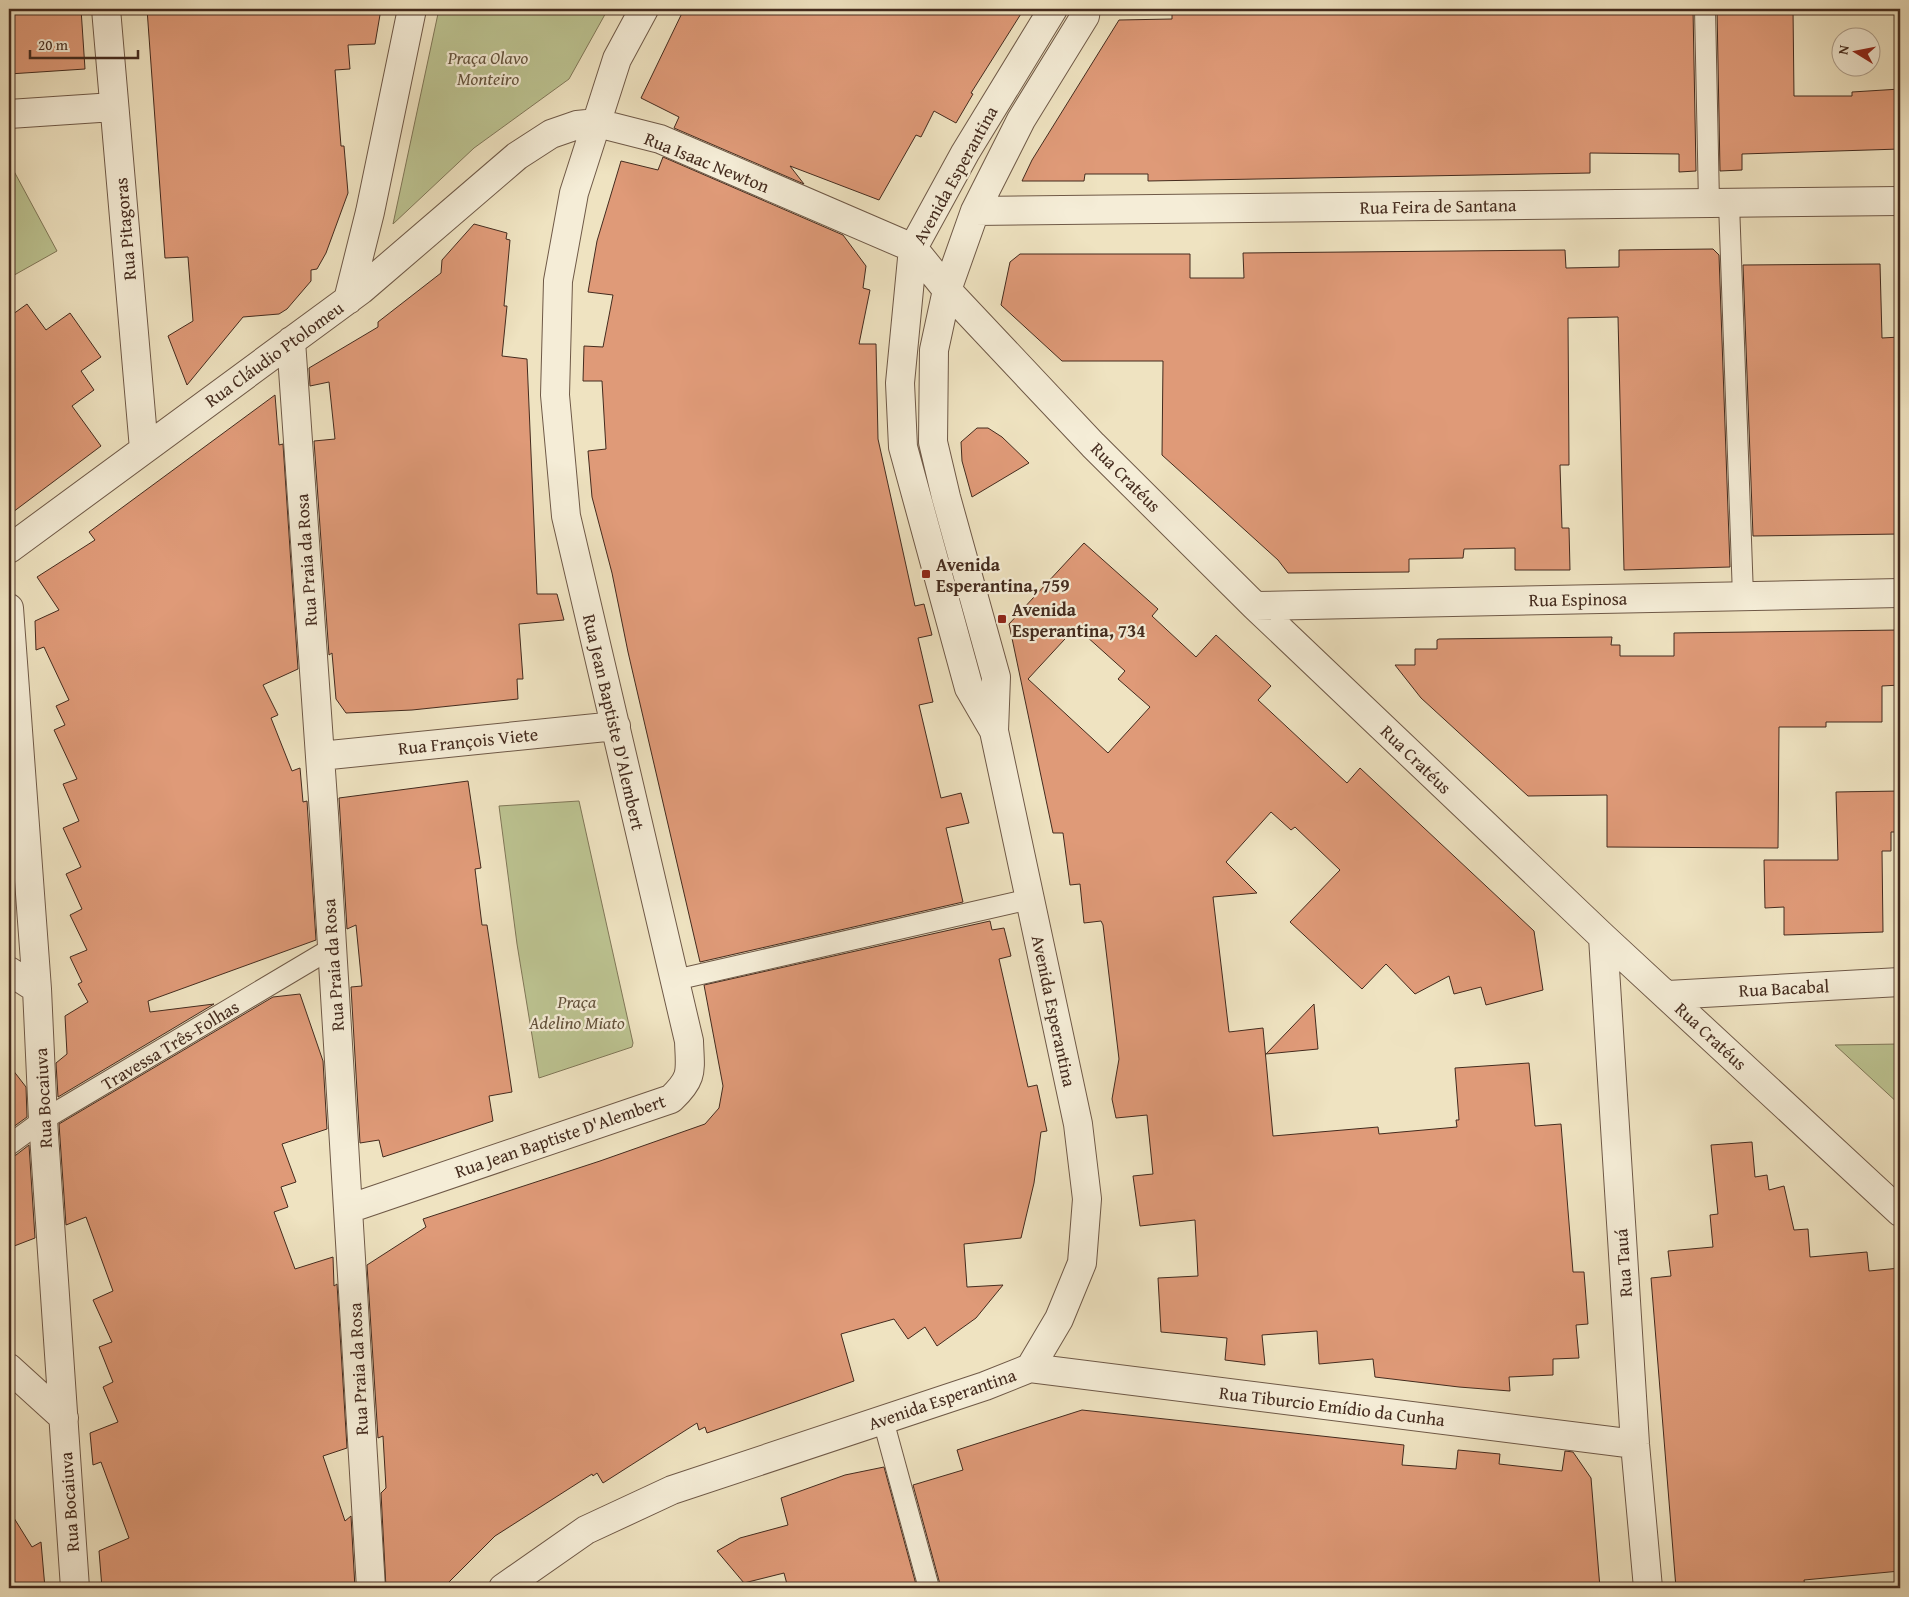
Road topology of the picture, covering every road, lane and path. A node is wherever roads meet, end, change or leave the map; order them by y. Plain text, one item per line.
1 (106, 9) edge
2 (412, 9) edge
3 (644, 9) edge
4 (1053, 9) edge
5 (1086, 9) edge
6 (1705, 9) edge
7 (114, 108) junction
8 (9, 114) edge
9 (596, 123) junction
10 (1900, 201) edge
11 (1719, 203) junction
12 (975, 211) junction
13 (913, 248) junction
14 (947, 290) junction
15 (348, 300) junction
16 (291, 341) junction
17 (144, 449) junction
18 (9, 549) edge
19 (1900, 593) edge
20 (1743, 596) junction
21 (1255, 606) junction
22 (9, 608) edge
23 (616, 726) junction
24 (994, 731) junction
25 (320, 756) junction
26 (1030, 899) junction
27 (1603, 937) junction
28 (332, 948) junction
29 (9, 971) edge
30 (675, 980) junction
31 (1900, 982) edge
32 (37, 990) junction
33 (1668, 995) junction
34 (43, 1120) junction
35 (9, 1145) edge
36 (348, 1209) junction
37 (1900, 1212) edge
38 (9, 1368) edge
39 (1030, 1368) junction
40 (64, 1418) junction
41 (883, 1420) junction
42 (1634, 1444) junction
43 (75, 1588) edge
44 (371, 1588) edge
45 (503, 1588) edge
46 (928, 1588) edge
47 (1648, 1588) edge

1 - 7 street, Rua Pitagoras
2 - 15 street, Rua Cláudio Ptolomeu
3 - 9 street, Rua Jean Baptiste D'Alembert
4 - 13 street, Avenida Esperantina
5 - 12 street, Avenida Esperantina
6 - 11 lane
7 - 8 street
7 - 17 street, Rua Pitagoras
9 - 13 street, Rua Isaac Newton
9 - 15 street, Rua Isaac Newton
9 - 23 street, Rua Jean Baptiste D'Alembert
10 - 11 street, Rua Feira de Santana
11 - 12 street, Rua Feira de Santana
11 - 20 lane
12 - 14 street, Avenida Esperantina
13 - 14 street, Rua Isaac Newton
13 - 24 street, Avenida Esperantina
14 - 21 street, Rua Cratéus
14 - 24 street, Avenida Esperantina
15 - 16 street, Rua Cláudio Ptolomeu
16 - 17 street, Rua Cláudio Ptolomeu
16 - 25 street, Rua Praia da Rosa
17 - 18 street, Rua Cláudio Ptolomeu
19 - 20 street, Rua Espinosa
20 - 21 street, Rua Espinosa
21 - 27 street, Rua Cratéus
22 - 32 street, Rua Bocaiuva
23 - 25 street, Rua François Viete
23 - 30 street, Rua Jean Baptiste D'Alembert
24 - 26 street, Avenida Esperantina
25 - 28 street, Rua Praia da Rosa
26 - 30 lane
26 - 39 street, Avenida Esperantina
27 - 33 street, Rua Cratéus
27 - 42 street, Rua Tauá
28 - 34 lane, Travessa Três-Folhas
28 - 36 street, Rua Praia da Rosa
29 - 32 street
30 - 36 street, Rua Jean Baptiste D'Alembert
31 - 33 street, Rua Bacabal
32 - 34 street, Rua Bocaiuva
33 - 37 street, Rua Cratéus
34 - 35 lane, Travessa Três-Folhas
34 - 40 street, Rua Bocaiuva
36 - 44 street, Rua Praia da Rosa
38 - 40 street
39 - 41 street, Avenida Esperantina
39 - 42 street, Rua Tiburcio Emídio da Cunha
40 - 43 street, Rua Bocaiuva
41 - 45 street, Avenida Esperantina
41 - 46 lane
42 - 47 street, Rua Tauá

